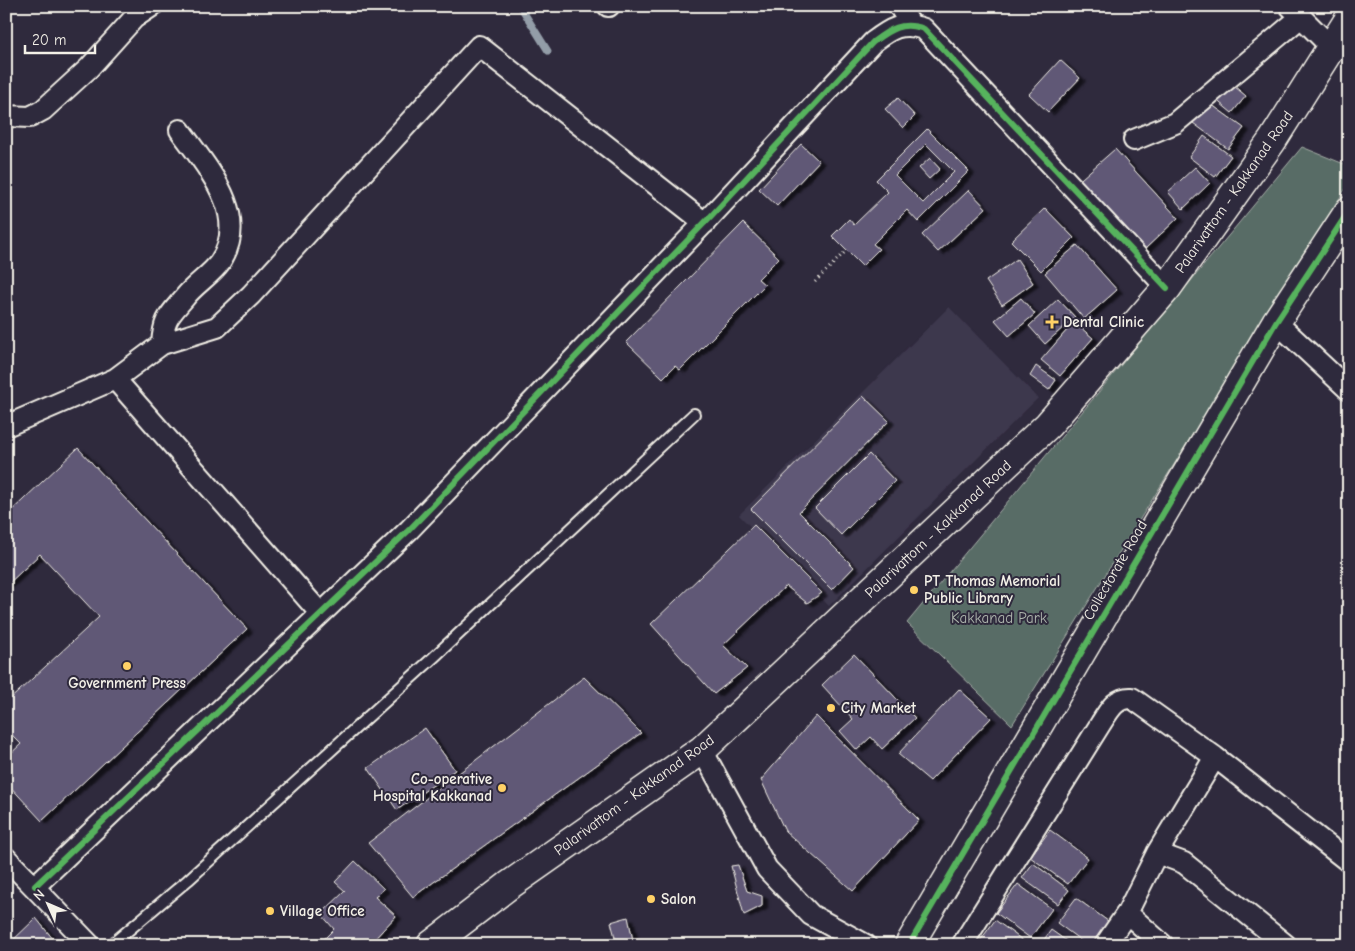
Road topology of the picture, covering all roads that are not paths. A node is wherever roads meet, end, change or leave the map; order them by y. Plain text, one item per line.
1 (152, 6) edge
2 (900, 6) edge
3 (1296, 11) edge
4 (128, 12) edge
5 (1349, 19) edge
6 (911, 25) junction
7 (1331, 47) junction
8 (6, 116) edge
9 (180, 130) dead end
10 (1134, 140) dead end
11 (1349, 211) edge
12 (705, 222) junction
13 (1167, 288) junction
14 (1276, 322) junction
15 (162, 344) junction
16 (115, 379) junction
17 (1349, 390) edge
18 (694, 414) dead end
19 (6, 426) edge
20 (320, 613) junction
21 (702, 750) junction
22 (1215, 757) junction
23 (1157, 853) junction
24 (6, 858) edge
25 (1349, 862) edge
26 (35, 886) junction
27 (1127, 914) junction
28 (90, 945) edge
29 (111, 945) edge
30 (430, 945) edge
31 (866, 945) edge
32 (909, 945) edge
33 (962, 945) edge
34 (1105, 945) edge
35 (1164, 945) edge
36 (1286, 945) edge

1 - 4 street
2 - 6 street
3 - 7 street
3 - 10 street
4 - 8 street
5 - 7 main road, Palarivattom - Kakkanad Road
6 - 12 street
6 - 13 street
7 - 13 main road, Palarivattom - Kakkanad Road
9 - 15 street
11 - 14 main road, Collectorate Road
12 - 15 street
12 - 20 street
13 - 21 main road, Palarivattom - Kakkanad Road
14 - 17 street
14 - 32 main road, Collectorate Road
15 - 16 street
16 - 19 street
16 - 20 street
18 - 29 lane
20 - 26 street
21 - 30 main road, Palarivattom - Kakkanad Road
21 - 31 street
22 - 23 street
22 - 25 street
22 - 33 street
23 - 27 street
23 - 36 street
24 - 26 street
26 - 28 street
27 - 34 street
27 - 35 street

